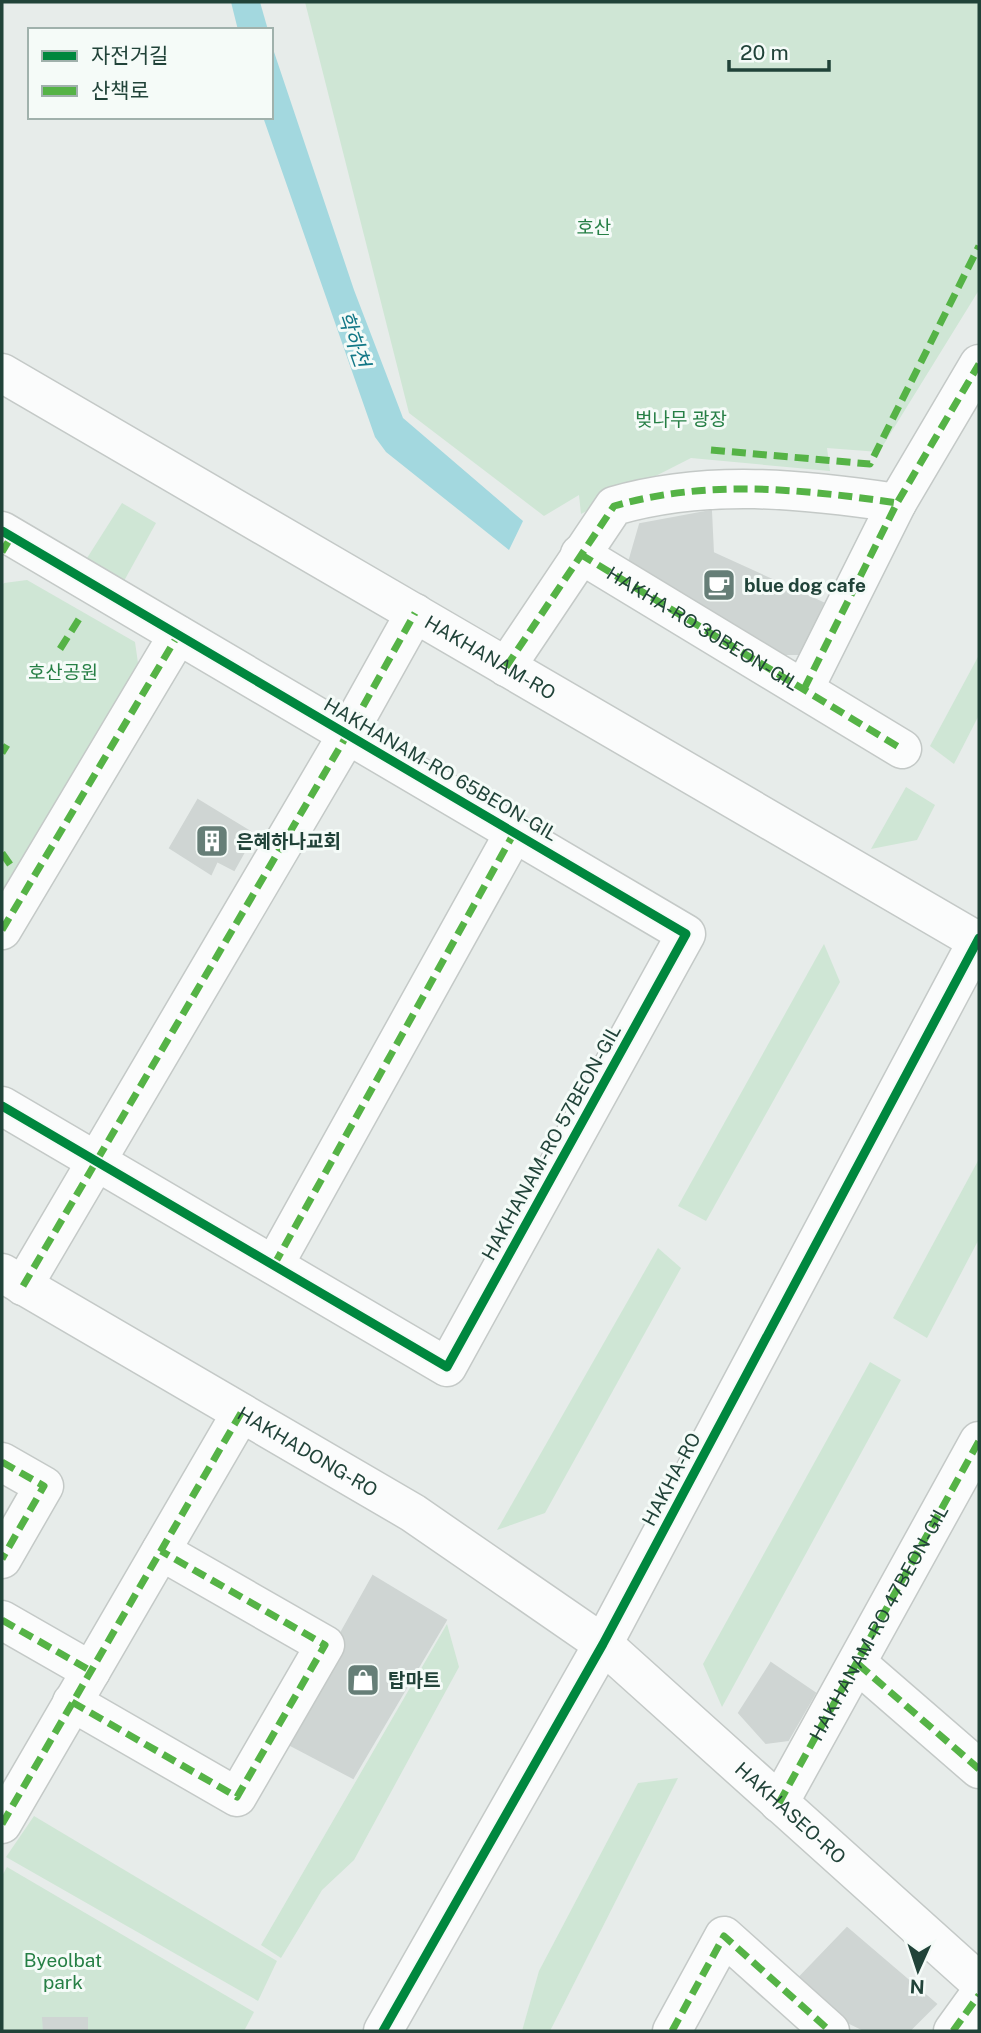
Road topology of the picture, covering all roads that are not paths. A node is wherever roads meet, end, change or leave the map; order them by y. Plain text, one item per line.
1 (979, 364) edge
2 (2, 373) edge
3 (897, 503) junction
4 (5, 540) edge
5 (580, 554) junction
6 (415, 613) junction
7 (178, 635) junction
8 (506, 667) junction
9 (804, 689) junction
10 (347, 735) junction
11 (902, 749) dead end
12 (514, 833) junction
13 (2, 930) edge
14 (686, 934) joint
15 (979, 940) edge
16 (2, 1106) edge
17 (96, 1161) junction
18 (274, 1265) junction
19 (12, 1279) edge
20 (241, 1413) junction
21 (979, 1441) edge
22 (2, 1462) edge
23 (161, 1551) junction
24 (2, 1559) edge
25 (2, 1619) edge
26 (603, 1644) junction
27 (858, 1664) junction
28 (81, 1687) junction
29 (979, 1769) edge
30 (779, 1803) junction
31 (2, 1824) edge
32 (979, 1982) edge
33 (979, 1995) edge
34 (383, 2031) edge
35 (672, 2031) edge
36 (830, 2031) edge
37 (953, 2031) edge

1 - 3 street, HAKHA-RO 30BEON-GIL
2 - 6 street, HAKHANAM-RO
3 - 5 street
3 - 9 street, HAKHA-RO 30BEON-GIL
4 - 7 street, HAKHANAM-RO 65BEON-GIL
5 - 8 street
5 - 9 street, HAKHA-RO 30BEON-GIL
6 - 8 street, HAKHANAM-RO
6 - 10 street, HAKHANAM-RO 65BEON-GIL
7 - 10 street, HAKHANAM-RO 65BEON-GIL
7 - 13 street
8 - 15 street, HAKHANAM-RO
9 - 11 street
10 - 12 street, HAKHANAM-RO 65BEON-GIL
10 - 17 street, HAKHANAM-RO 65BEON-GIL
12 - 14 street, HAKHANAM-RO 65BEON-GIL
12 - 18 street, HAKHANAM-RO 65BEON-GIL
14 - 18 street, HAKHANAM-RO 57BEON-GIL
15 - 26 street, HAKHA-RO
16 - 17 street
17 - 18 street
17 - 19 street, HAKHANAM-RO 65BEON-GIL
19 - 20 street, HAKHADONG-RO
20 - 23 street
20 - 26 street, HAKHADONG-RO
21 - 27 street, HAKHANAM-RO 47BEON-GIL
22 - 24 street
23 - 28 street
23 - 28 street
25 - 28 street
26 - 30 street, HAKHASEO-RO
26 - 34 street, HAKHA-RO
27 - 29 street
27 - 30 street, HAKHANAM-RO 47BEON-GIL
28 - 31 street
30 - 32 street, HAKHASEO-RO
33 - 37 street
35 - 36 street

